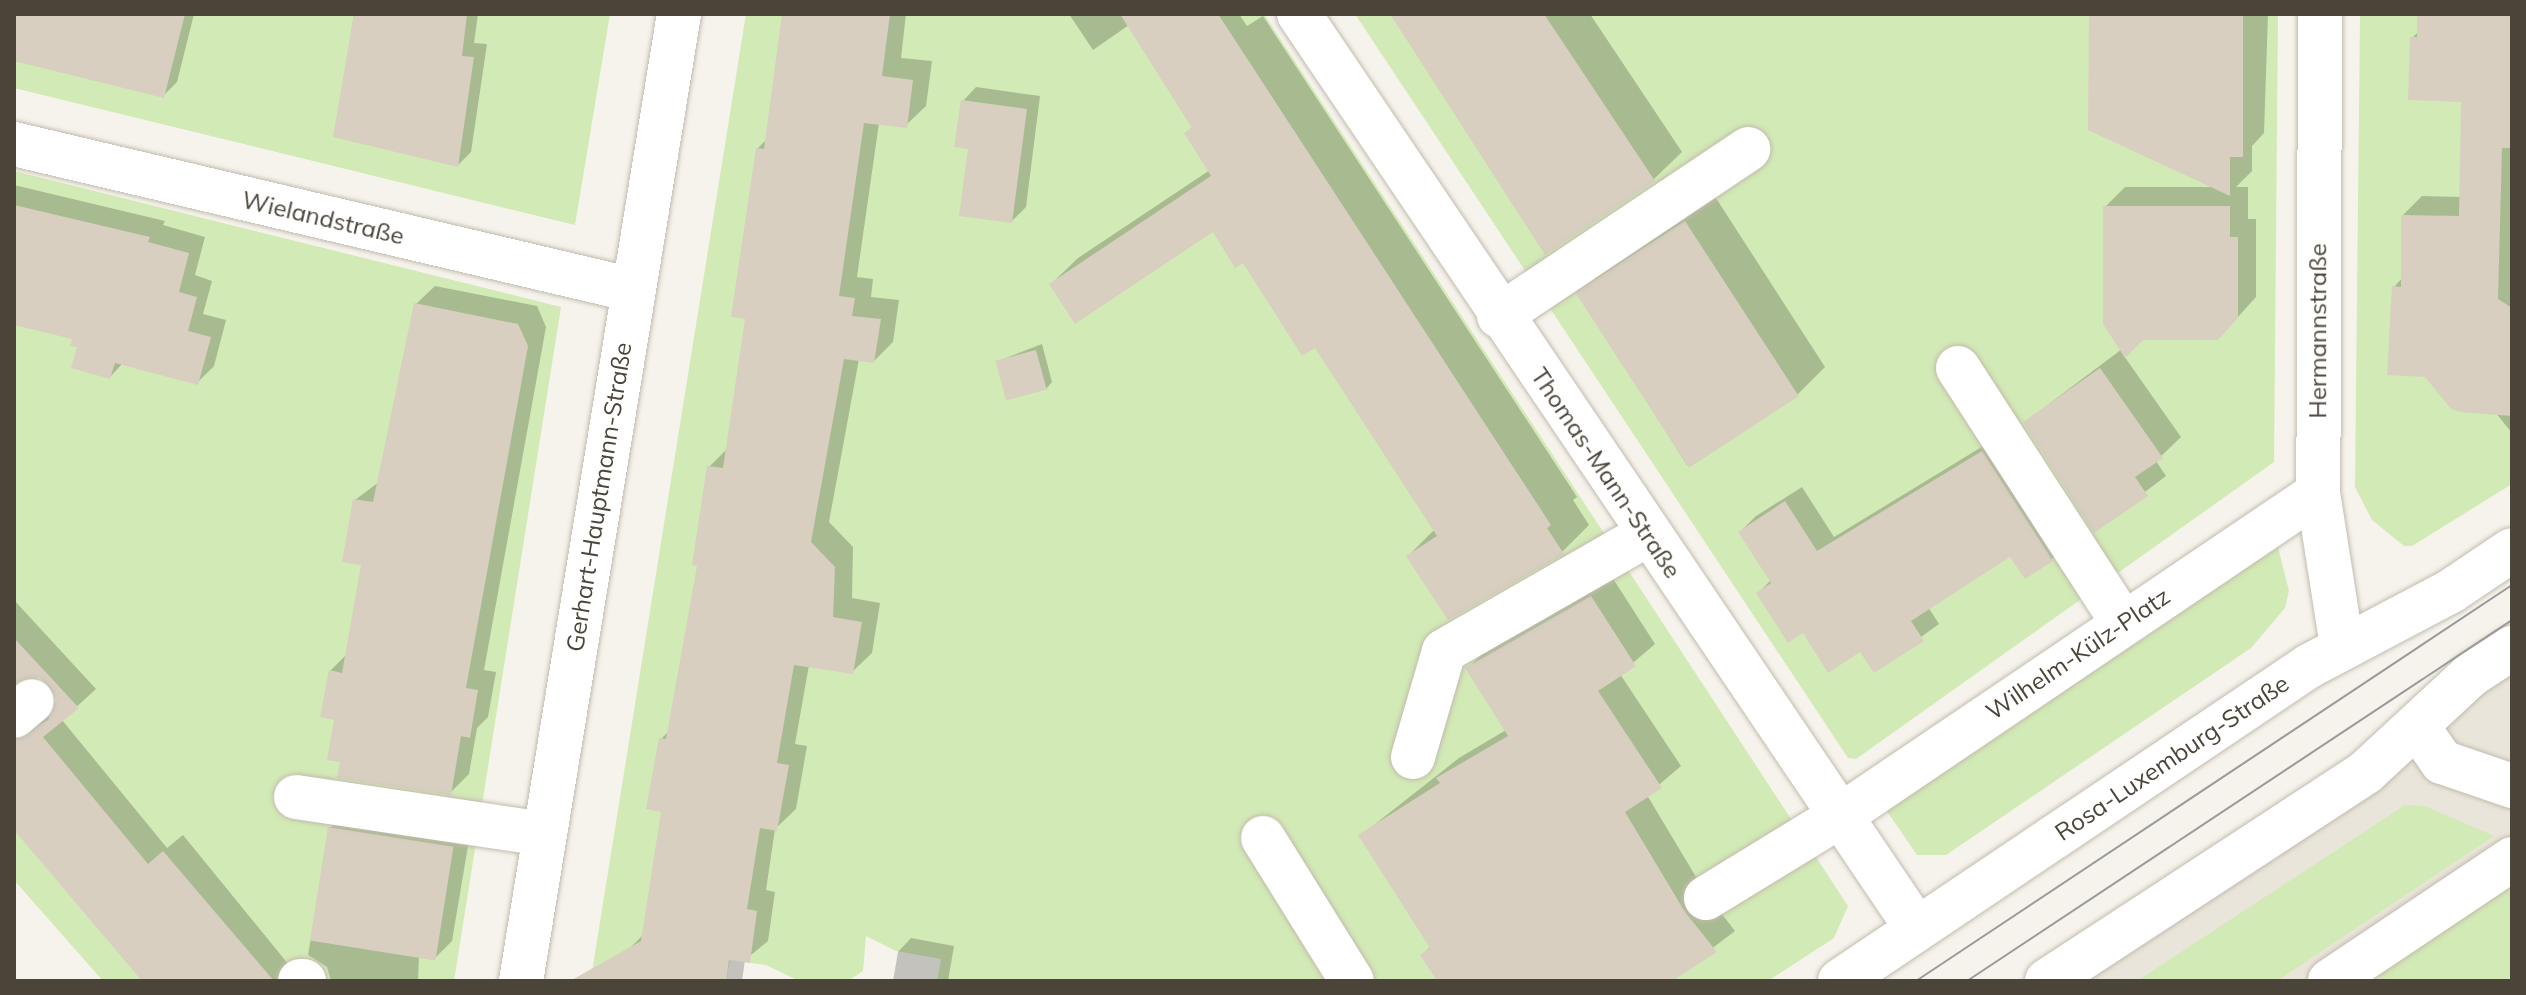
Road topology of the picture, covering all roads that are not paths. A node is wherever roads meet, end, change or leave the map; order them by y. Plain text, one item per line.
1 (679, 14) edge
2 (1299, 14) edge
3 (2320, 14) edge
4 (14, 144) edge
5 (1748, 149) dead end
6 (633, 290) junction
7 (1499, 316) junction
8 (1958, 368) dead end
9 (2318, 493) junction
10 (1648, 534) junction
11 (2512, 550) edge
12 (2123, 623) junction
13 (2342, 646) junction
14 (2512, 648) edge
15 (2417, 726) junction
16 (1413, 757) dead end
17 (2512, 786) edge
18 (296, 797) dead end
19 (1840, 816) junction
20 (544, 834) junction
21 (1263, 838) dead end
22 (2512, 859) edge
23 (1706, 898) dead end
24 (1917, 929) junction
25 (521, 981) edge
26 (1352, 981) edge
27 (1840, 981) edge
28 (2047, 981) edge
29 (2330, 981) edge

1 - 6 street, Gerhart-Hauptmann-Straße
2 - 7 street, Thomas-Mann-Straße
3 - 9 street, Hermannstraße
4 - 6 street, Wielandstraße
5 - 7 street
6 - 20 street, Gerhart-Hauptmann-Straße
7 - 10 street, Thomas-Mann-Straße
8 - 12 street
9 - 12 street, Wilhelm-Külz-Platz
9 - 13 street, Hermannstraße
10 - 16 street
10 - 19 street, Thomas-Mann-Straße
11 - 13 street, Rosa-Luxemburg-Straße
12 - 19 street, Wilhelm-Külz-Platz
13 - 24 street, Rosa-Luxemburg-Straße
14 - 15 street
15 - 17 street
15 - 28 street
18 - 20 street
19 - 23 street, Wilhelm-Külz-Platz
19 - 24 street, Thomas-Mann-Straße
20 - 25 street, Gerhart-Hauptmann-Straße
21 - 26 street
22 - 29 street
24 - 27 street, Rosa-Luxemburg-Straße

